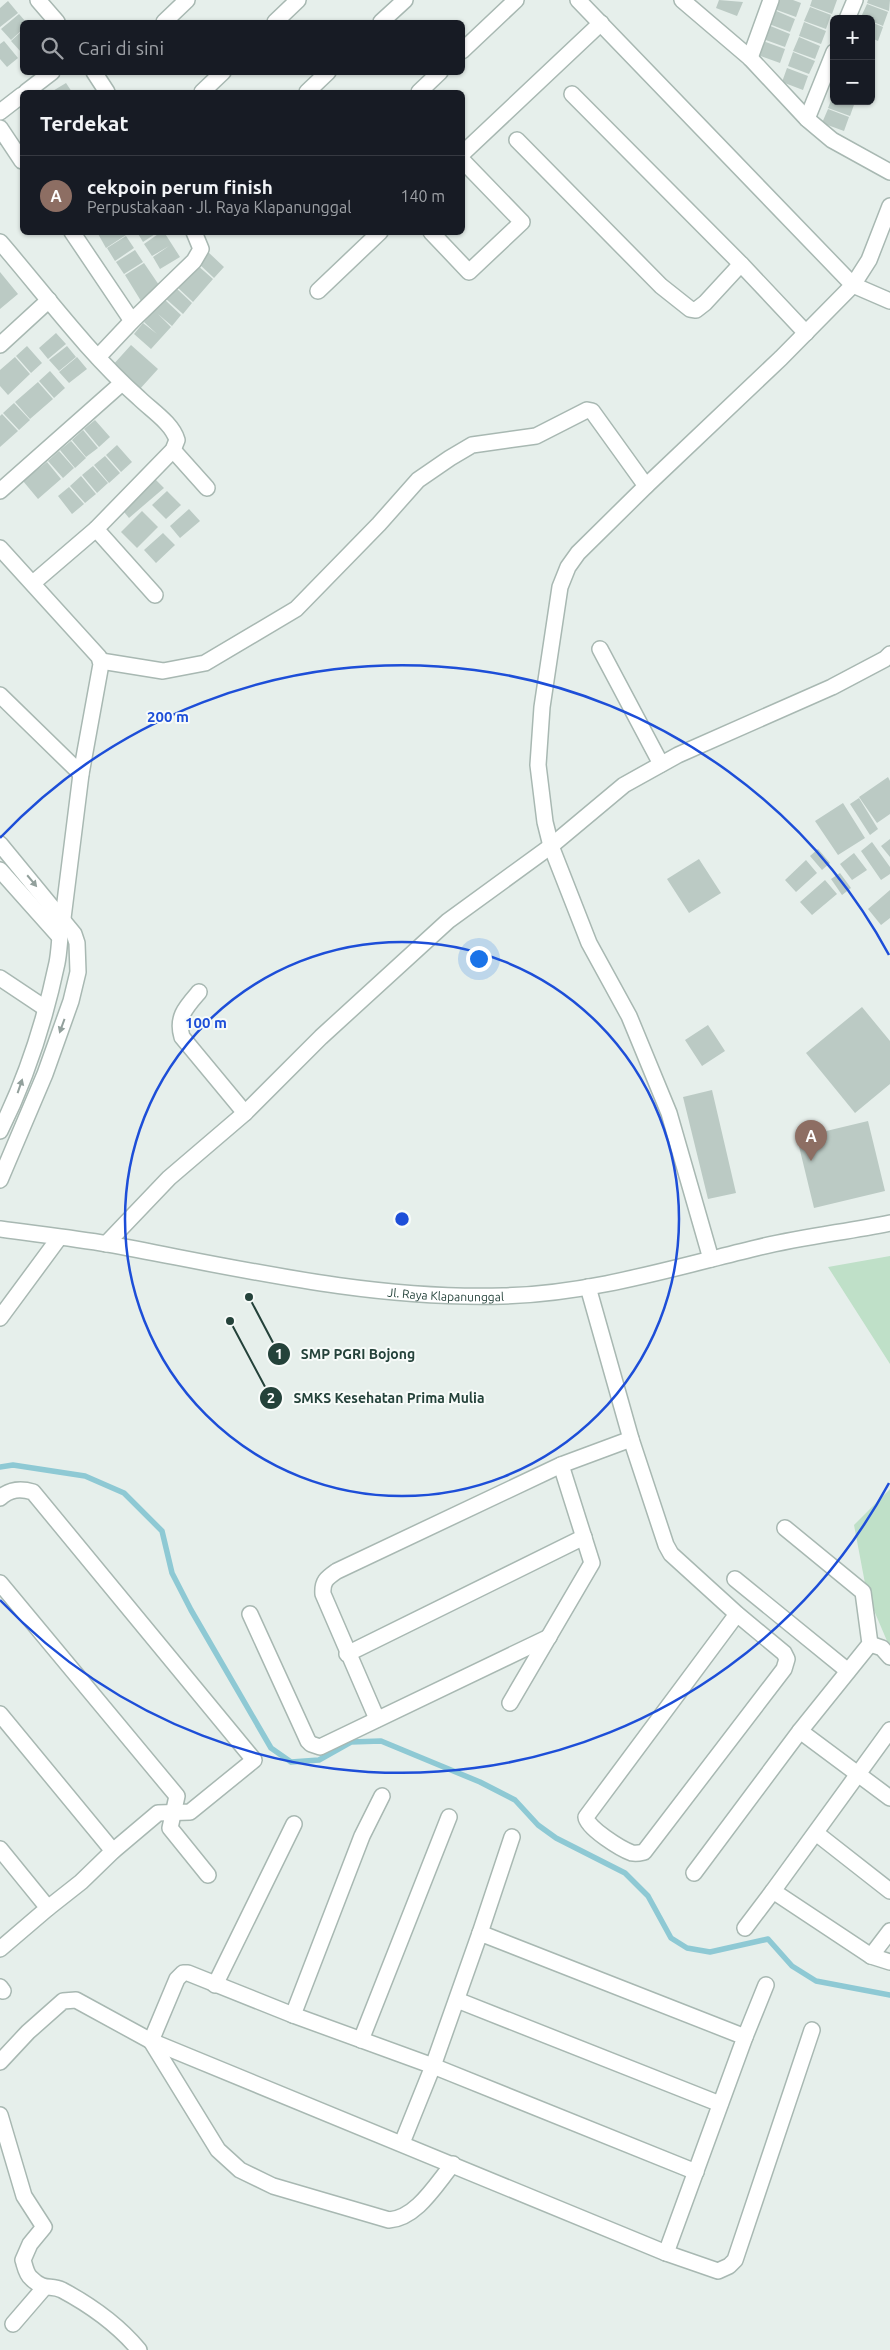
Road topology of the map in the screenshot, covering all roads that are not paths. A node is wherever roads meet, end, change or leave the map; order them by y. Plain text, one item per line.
1 (38, 0) edge
2 (187, 0) edge
3 (298, 0) edge
4 (405, 0) edge
5 (516, 0) edge
6 (578, 0) edge
7 (682, 0) edge
8 (772, 0) edge
9 (855, 0) edge
10 (849, 15) edge
11 (55, 20) edge
12 (166, 20) edge
13 (277, 20) edge
14 (383, 20) edge
15 (601, 23) junction
16 (465, 48) edge
17 (750, 58) junction
18 (831, 60) edge
19 (48, 75) edge
20 (96, 75) edge
21 (220, 75) edge
22 (325, 75) edge
23 (437, 75) edge
24 (29, 90) edge
25 (105, 90) edge
26 (204, 90) edge
27 (309, 90) edge
28 (421, 90) edge
29 (572, 94) dead end
30 (20, 97) edge
31 (0, 112) edge
32 (807, 118) junction
33 (0, 128) edge
34 (517, 140) dead end
35 (465, 151) edge
36 (20, 158) edge
37 (465, 163) edge
38 (890, 172) edge
39 (890, 206) edge
40 (74, 235) edge
41 (196, 235) edge
42 (377, 235) edge
43 (434, 235) edge
44 (0, 242) edge
45 (741, 264) junction
46 (853, 285) junction
47 (318, 291) dead end
48 (49, 300) junction
49 (890, 301) edge
50 (132, 320) junction
51 (806, 333) junction
52 (0, 344) edge
53 (98, 357) junction
54 (122, 384) junction
55 (173, 450) junction
56 (646, 486) junction
57 (207, 488) dead end
58 (0, 491) edge
59 (96, 529) junction
60 (0, 548) edge
61 (33, 583) junction
62 (155, 595) dead end
63 (600, 649) dead end
64 (888, 658) edge
65 (101, 661) junction
66 (0, 694) edge
67 (661, 764) junction
68 (81, 774) junction
69 (0, 844) edge
70 (550, 846) junction
71 (0, 870) edge
72 (63, 918) junction
73 (58, 935) junction
74 (0, 978) edge
75 (199, 992) dead end
76 (46, 1008) junction
77 (245, 1113) junction
78 (0, 1131) edge
79 (0, 1180) edge
80 (890, 1223) edge
81 (0, 1229) edge
82 (59, 1238) junction
83 (106, 1244) junction
84 (711, 1259) junction
85 (588, 1287) junction
86 (0, 1318) edge
87 (631, 1439) junction
88 (561, 1465) junction
89 (0, 1498) edge
90 (785, 1528) dead end
91 (584, 1537) junction
92 (735, 1579) dead end
93 (0, 1583) edge
94 (250, 1614) dead end
95 (737, 1614) junction
96 (549, 1637) junction
97 (870, 1644) junction
98 (347, 1654) junction
99 (890, 1657) edge
100 (848, 1671) junction
101 (510, 1703) dead end
102 (0, 1714) edge
103 (377, 1719) junction
104 (890, 1730) edge
105 (800, 1731) junction
106 (859, 1773) junction
107 (382, 1796) dead end
108 (890, 1798) edge
109 (174, 1812) junction
110 (449, 1817) dead end
111 (294, 1824) dead end
112 (816, 1833) junction
113 (512, 1837) dead end
114 (0, 1849) edge
115 (113, 1851) junction
116 (694, 1873) dead end
117 (208, 1875) dead end
118 (890, 1891) edge
119 (773, 1892) junction
120 (48, 1908) junction
121 (745, 1928) dead end
122 (890, 1931) edge
123 (480, 1933) junction
124 (0, 1949) edge
125 (871, 1956) junction
126 (890, 1962) edge
127 (215, 1985) junction
128 (766, 1985) dead end
129 (456, 2000) junction
130 (293, 2015) junction
131 (812, 2030) dead end
132 (745, 2037) junction
133 (361, 2040) junction
134 (151, 2041) junction
135 (0, 2062) edge
136 (433, 2066) junction
137 (720, 2104) junction
138 (0, 2115) edge
139 (402, 2143) junction
140 (453, 2164) junction
141 (696, 2172) junction
142 (666, 2253) junction
143 (44, 2288) junction
144 (12, 2324) dead end
145 (139, 2350) edge

1 - 11 street
2 - 12 street
3 - 13 street
4 - 14 street
5 - 16 street
6 - 15 street
7 - 17 street
8 - 17 street
9 - 10 street
15 - 35 street
15 - 46 street
17 - 32 street
18 - 32 street
19 - 24 street
20 - 25 street
21 - 26 street
22 - 27 street
23 - 28 street
29 - 45 street
30 - 31 street
32 - 38 street
33 - 36 street
34 - 45 street
37 - 43 street
39 - 46 street
40 - 50 street
41 - 50 street
42 - 47 street
44 - 48 street
45 - 51 street
46 - 49 street
46 - 51 street
48 - 52 street
48 - 53 street
50 - 53 street
51 - 56 street
53 - 54 street
54 - 55 street
54 - 58 street
55 - 57 street
55 - 59 street
56 - 65 street
56 - 70 street
59 - 61 street
59 - 62 street
60 - 61 street
61 - 65 street
63 - 67 street
64 - 67 street
65 - 68 street
66 - 68 street
67 - 70 street
68 - 72 street
69 -> 72 street
70 - 77 street
70 - 84 street
71 - 73 street
72 - 73 street
72 -> 79 street
73 - 76 street
74 - 76 street
75 - 77 street
78 -> 76 street
77 - 83 street
80 - 84 street, Jl. Raya Klapanunggal
81 - 82 street, Jl. Raya Klapanunggal
82 - 83 street, Jl. Raya Klapanunggal
82 - 86 street
83 - 85 street, Jl. Raya Klapanunggal
84 - 85 street, Jl. Raya Klapanunggal
85 - 87 street
87 - 88 street
87 - 95 street
88 - 91 street
88 - 98 street
89 - 109 street
90 - 97 street
91 - 96 street
91 - 98 street
92 - 100 street
93 - 109 street
94 - 103 street
95 - 95 street
96 - 101 street
96 - 103 street
97 - 99 street
97 - 100 street
98 - 103 street
100 - 105 street
102 - 115 street
104 - 106 street
105 - 106 street
105 - 116 street
106 - 108 street
106 - 112 street
107 - 130 street
109 - 115 street
109 - 117 street
110 - 133 street
111 - 127 street
112 - 118 street
112 - 119 street
113 - 123 street
114 - 120 street
115 - 120 street
119 - 121 street
119 - 125 street
120 - 124 street
122 - 125 street
123 - 129 street
123 - 132 street
125 - 126 street
127 - 130 street
127 - 134 street
128 - 132 street
129 - 136 street
129 - 137 street
130 - 133 street
131 - 142 street
132 - 137 street
133 - 136 street
134 - 135 street
134 - 139 street
134 - 140 street
136 - 139 street
136 - 141 street
137 - 141 street
138 - 143 street
139 - 140 street
140 - 142 street
141 - 142 street
143 - 144 street
143 - 145 street

